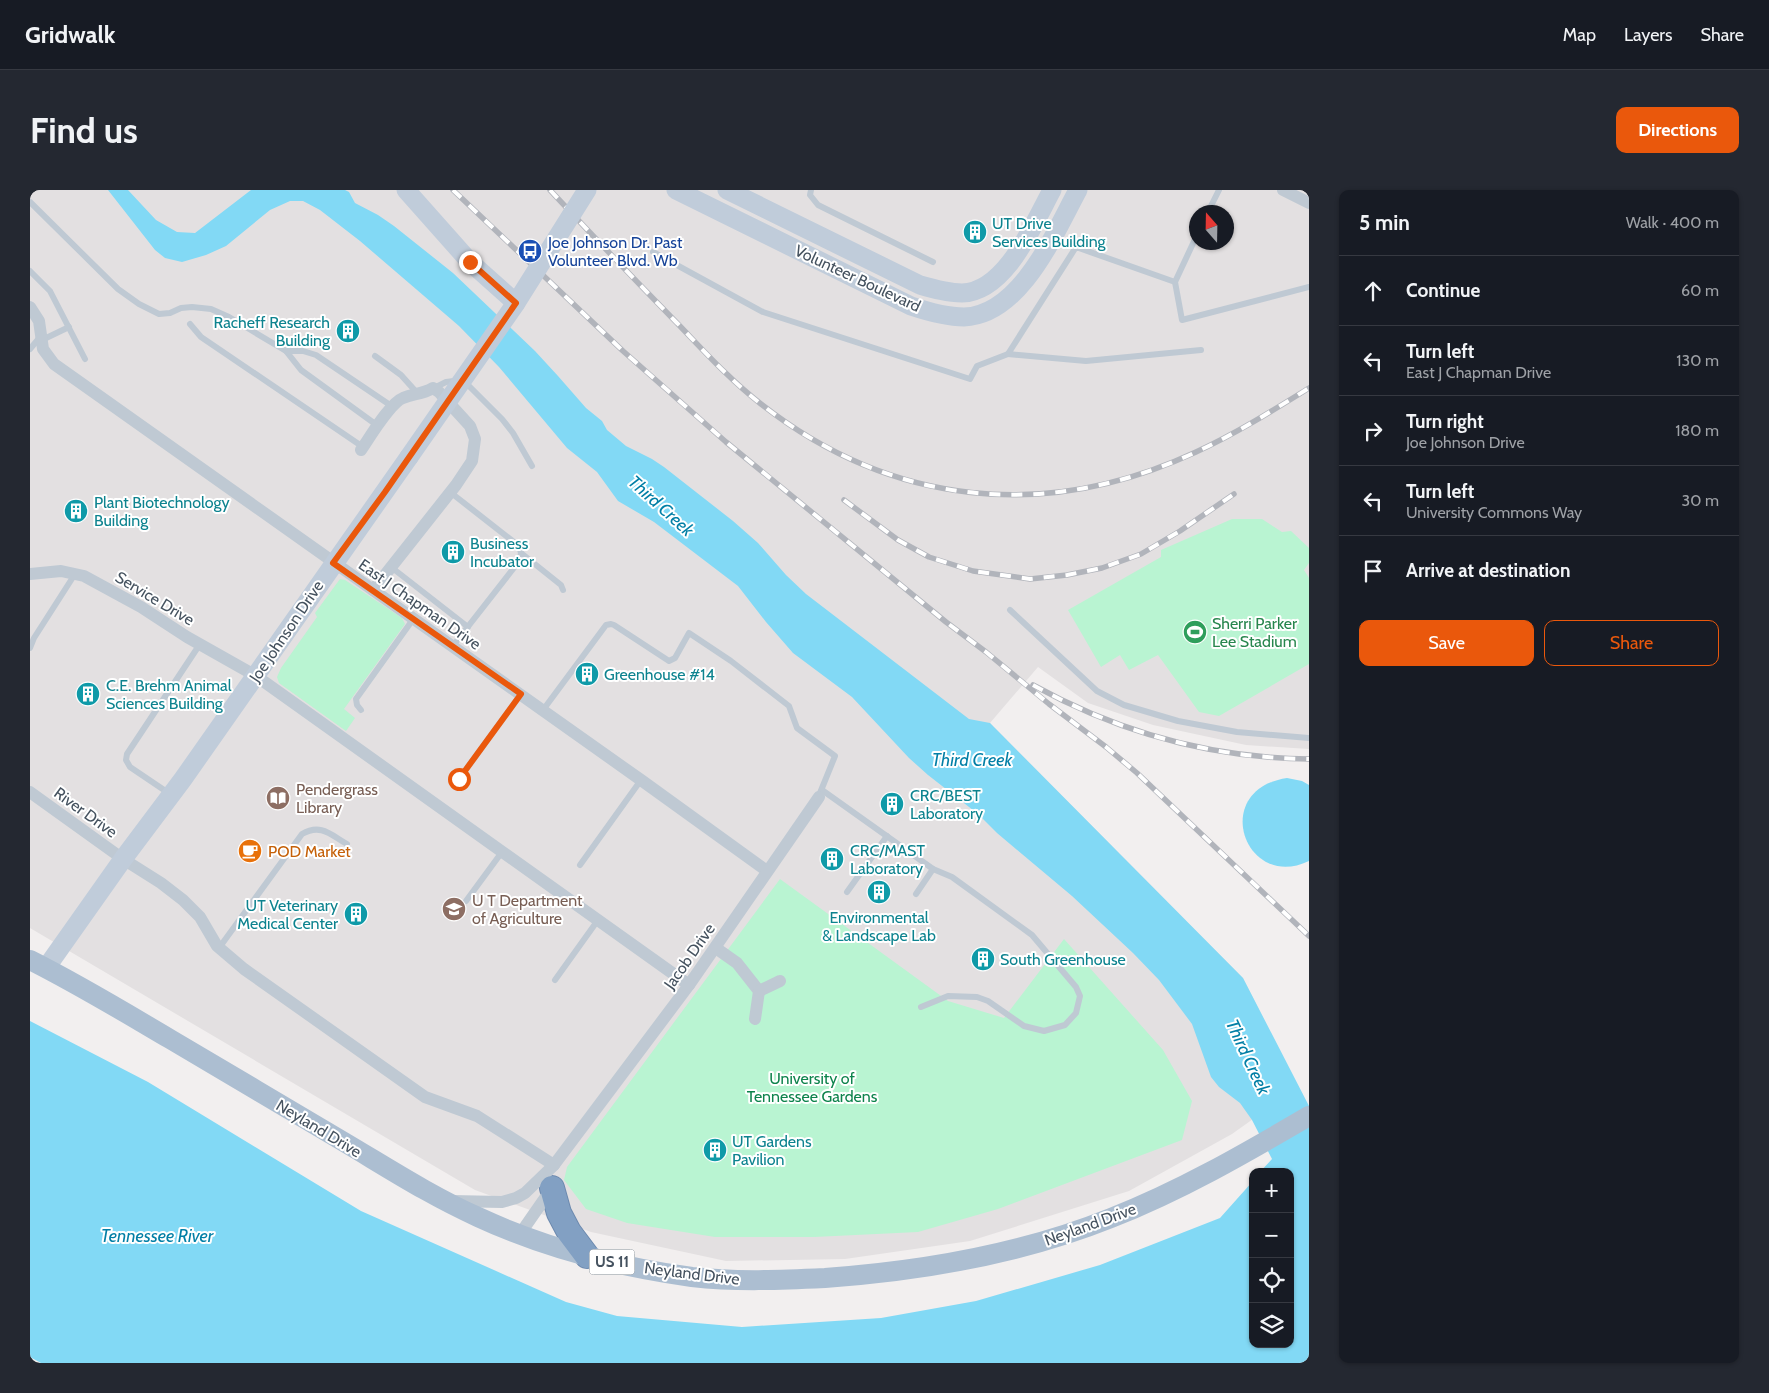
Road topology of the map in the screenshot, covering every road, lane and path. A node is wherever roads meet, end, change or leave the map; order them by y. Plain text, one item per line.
1 (406, 190) edge
2 (587, 190) edge
3 (676, 190) edge
4 (727, 190) edge
5 (811, 190) edge
6 (1052, 190) edge
7 (1078, 190) edge
8 (1219, 190) edge
9 (1283, 190) edge
10 (30, 202) edge
11 (1309, 203) edge
12 (1212, 205) edge
13 (1190, 250) edge
14 (653, 252) dead end
15 (933, 262) dead end
16 (30, 271) edge
17 (1175, 282) junction
18 (1309, 287) edge
19 (964, 293) junction
20 (516, 303) junction
21 (30, 307) edge
22 (966, 317) junction
23 (190, 324) dead end
24 (69, 327) junction
25 (42, 338) junction
26 (30, 349) edge
27 (1201, 350) dead end
28 (286, 351) junction
29 (1008, 354) junction
30 (375, 356) dead end
31 (85, 359) dead end
32 (433, 388) junction
33 (419, 395) junction
34 (393, 407) junction
35 (378, 426) junction
36 (362, 449) joint
37 (532, 466) dead end
38 (450, 492) junction
39 (521, 553) junction
40 (333, 563) junction
41 (391, 567) junction
42 (30, 574) edge
43 (76, 574) junction
44 (373, 590) junction
45 (563, 590) dead end
46 (1010, 610) dead end
47 (414, 618) junction
48 (468, 627) junction
49 (200, 644) junction
50 (452, 646) junction
51 (30, 648) edge
52 (256, 676) junction
53 (521, 694) junction
54 (361, 710) dead end
55 (543, 710) junction
56 (1309, 738) edge
57 (459, 779) dead end
58 (641, 780) junction
59 (30, 792) edge
60 (171, 794) junction
61 (820, 794) junction
62 (887, 836) junction
63 (347, 844) dead end
64 (502, 852) junction
65 (123, 859) junction
66 (580, 865) dead end
67 (933, 869) junction
68 (767, 871) junction
69 (847, 892) dead end
70 (916, 894) dead end
71 (466, 901) dead end
72 (598, 920) junction
73 (219, 948) junction
74 (720, 952) dead end
75 (38, 964) edge
76 (555, 980) dead end
77 (780, 981) dead end
78 (689, 985) junction
79 (759, 991) junction
80 (921, 1007) dead end
81 (755, 1019) dead end
82 (1309, 1116) edge
83 (553, 1177) junction
84 (445, 1201) junction
85 (520, 1234) junction
86 (587, 1256) junction

1 - 20 street
2 - 20 street, Joe Johnson Drive, bridge
3 - 22 street, Volunteer Boulevard
4 - 19 street, Volunteer Boulevard
5 - 15 lane
6 - 19 street, Volunteer Boulevard
7 - 22 street, Volunteer Boulevard
8 - 12 lane
9 - 11 street
10 - 28 lane
13 - 17 lane
14 - 29 lane
16 - 24 lane
17 - 18 lane
17 - 29 lane
19 - 22 street
20 - 40 street, Joe Johnson Drive, bridge
21 - 25 street
23 - 36 lane
24 - 25 lane
24 - 31 lane
25 - 26 lane
25 - 40 street, East J Chapman Drive
27 - 29 lane
28 - 34 lane
28 - 35 lane
30 - 33 lane
32 - 33 street
32 - 37 lane
32 - 38 street
33 - 34 street
34 - 35 street
35 - 36 street
38 - 39 lane
38 - 41 street
39 - 45 lane
39 - 48 lane
40 - 44 street, East J Chapman Drive
40 - 52 street, Joe Johnson Drive
41 - 44 street
41 - 48 lane
42 - 43 street, Service Drive
43 - 49 street, Service Drive
43 - 51 lane
44 - 47 street, East J Chapman Drive
46 - 56 lane
47 - 50 street, East J Chapman Drive
47 - 54 lane
48 - 50 lane
49 - 52 street, Service Drive
49 - 60 lane
50 - 53 street, East J Chapman Drive
52 - 60 street, Joe Johnson Drive
52 - 64 street, Service Drive
53 - 55 street, East J Chapman Drive
53 - 57 lane
55 - 58 street, East J Chapman Drive
55 - 61 lane, Jacob Drive
58 - 66 lane
58 - 68 street, East J Chapman Drive
59 - 65 street, River Drive
60 - 65 street, Joe Johnson Drive
61 - 62 lane
61 - 68 street, Jacob Drive
62 - 67 lane
62 - 69 lane
63 - 73 lane
64 - 71 lane
64 - 72 street, Service Drive
65 - 73 street, River Drive
65 - 75 street, Joe Johnson Drive
67 - 70 lane
67 - 80 lane
68 - 78 street, Jacob Drive
72 - 76 lane
72 - 78 street, Service Drive
73 - 83 street, River Drive
74 - 79 street
75 - 84 main road, Neyland Drive / US 11
77 - 79 street
78 - 83 street, Jacob Drive
79 - 81 street
82 - 86 main road, Neyland Drive / US 11
83 - 84 street, Jacob Drive
83 - 85 street, Jacob Drive
83 - 86 highway
84 - 85 main road, Neyland Drive / US 11
85 - 86 main road, Neyland Drive / US 11

